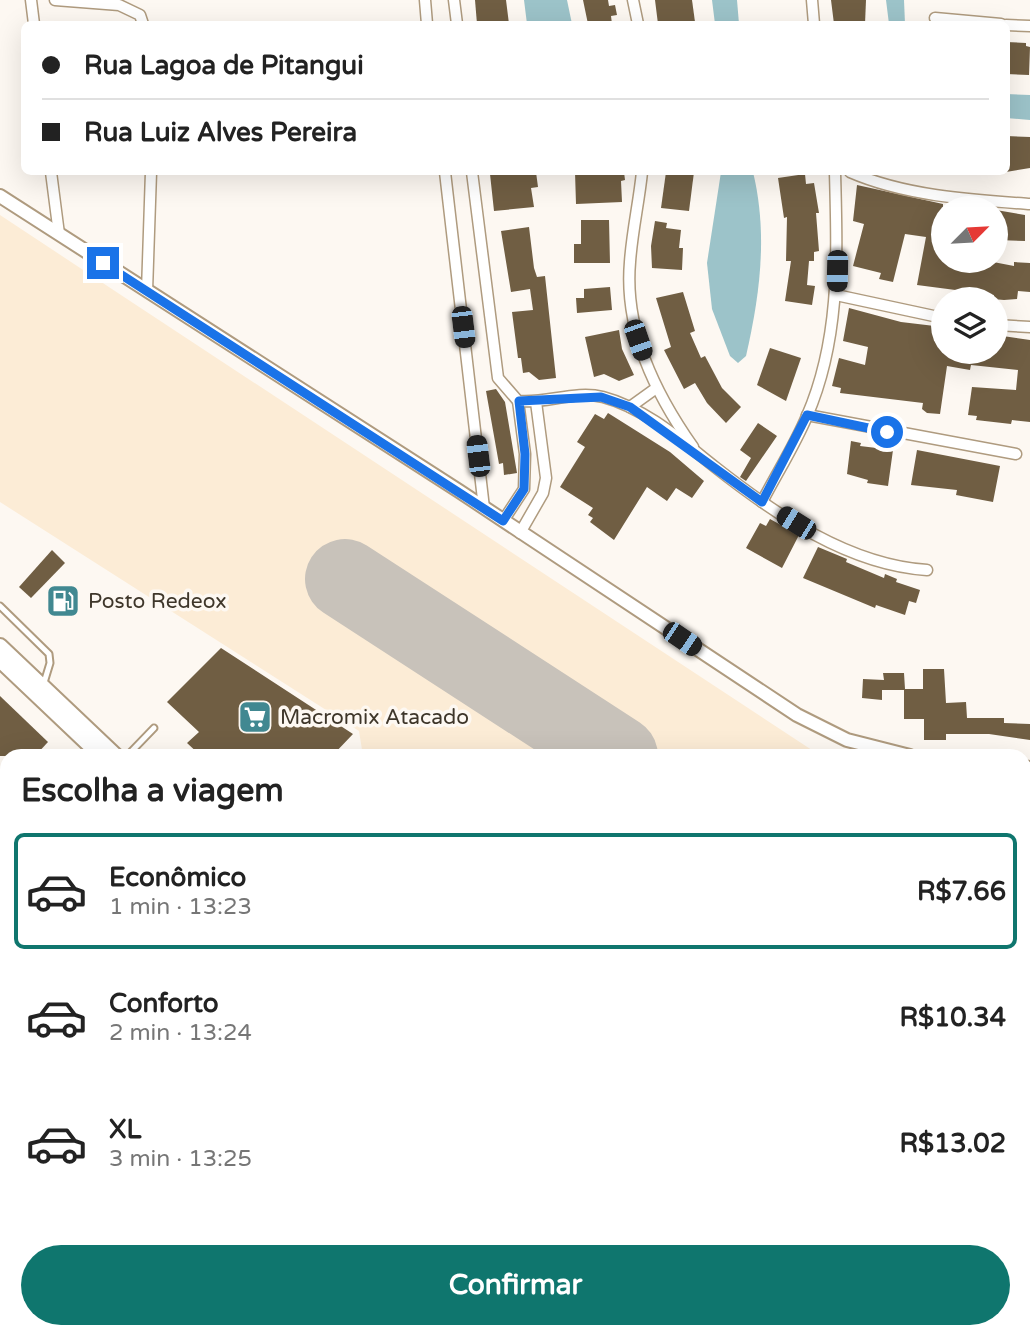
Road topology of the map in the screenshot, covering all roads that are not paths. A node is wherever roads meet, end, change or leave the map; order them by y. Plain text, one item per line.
1 (31, 0) edge
2 (55, 0) edge
3 (425, 0) edge
4 (454, 0) edge
5 (633, 0) edge
6 (812, 0) edge
7 (935, 18) dead end
8 (34, 21) edge
9 (142, 21) edge
10 (427, 21) edge
11 (457, 21) edge
12 (637, 21) edge
13 (814, 21) edge
14 (965, 21) edge
15 (1010, 25) edge
16 (1030, 26) edge
17 (51, 175) edge
18 (151, 175) edge
19 (444, 175) edge
20 (472, 175) edge
21 (642, 175) edge
22 (835, 175) edge
23 (860, 175) edge
24 (0, 197) edge
25 (1030, 204) edge
26 (59, 234) junction
27 (148, 291) junction
28 (836, 295) junction
29 (931, 315) edge
30 (1008, 326) edge
31 (1030, 327) edge
32 (655, 389) junction
33 (519, 401) junction
34 (536, 402) junction
35 (630, 407) junction
36 (807, 415) junction
37 (542, 452) junction
38 (697, 453) junction
39 (525, 454) junction
40 (1016, 454) dead end
41 (524, 489) junction
42 (543, 493) junction
43 (762, 502) junction
44 (484, 508) junction
45 (503, 521) junction
46 (520, 533) junction
47 (927, 570) dead end
48 (0, 606) edge
49 (0, 646) edge
50 (0, 660) edge
51 (43, 686) junction
52 (154, 728) dead end
53 (74, 731) junction
54 (88, 749) edge
55 (93, 749) edge
56 (109, 749) edge
57 (134, 749) edge
58 (883, 749) edge

1 - 8 street
2 - 9 street
3 - 10 street
4 - 11 street
5 - 12 street
6 - 13 street
7 - 14 street
15 - 16 street
17 - 26 street
18 - 27 street
19 - 44 street
20 - 33 street
21 - 32 street
22 - 28 street
23 - 25 street
24 - 26 street
26 - 27 street
27 - 44 street
28 - 29 street
28 - 36 street
30 - 31 street
32 - 35 street
32 - 38 street
33 - 34 street
33 - 39 street
34 - 35 street
34 - 37 street
35 - 38 street
36 - 40 street
36 - 43 street
37 - 39 street
37 - 42 street
38 - 43 street
39 - 41 street
41 - 42 street
41 - 45 street
42 - 46 street
43 - 47 street
44 - 45 street
45 - 46 street
46 - 58 street
48 - 51 lane
49 - 51 main road
50 - 53 main road
51 - 56 main road
52 - 57 lane
53 - 54 lane
53 - 55 main road

